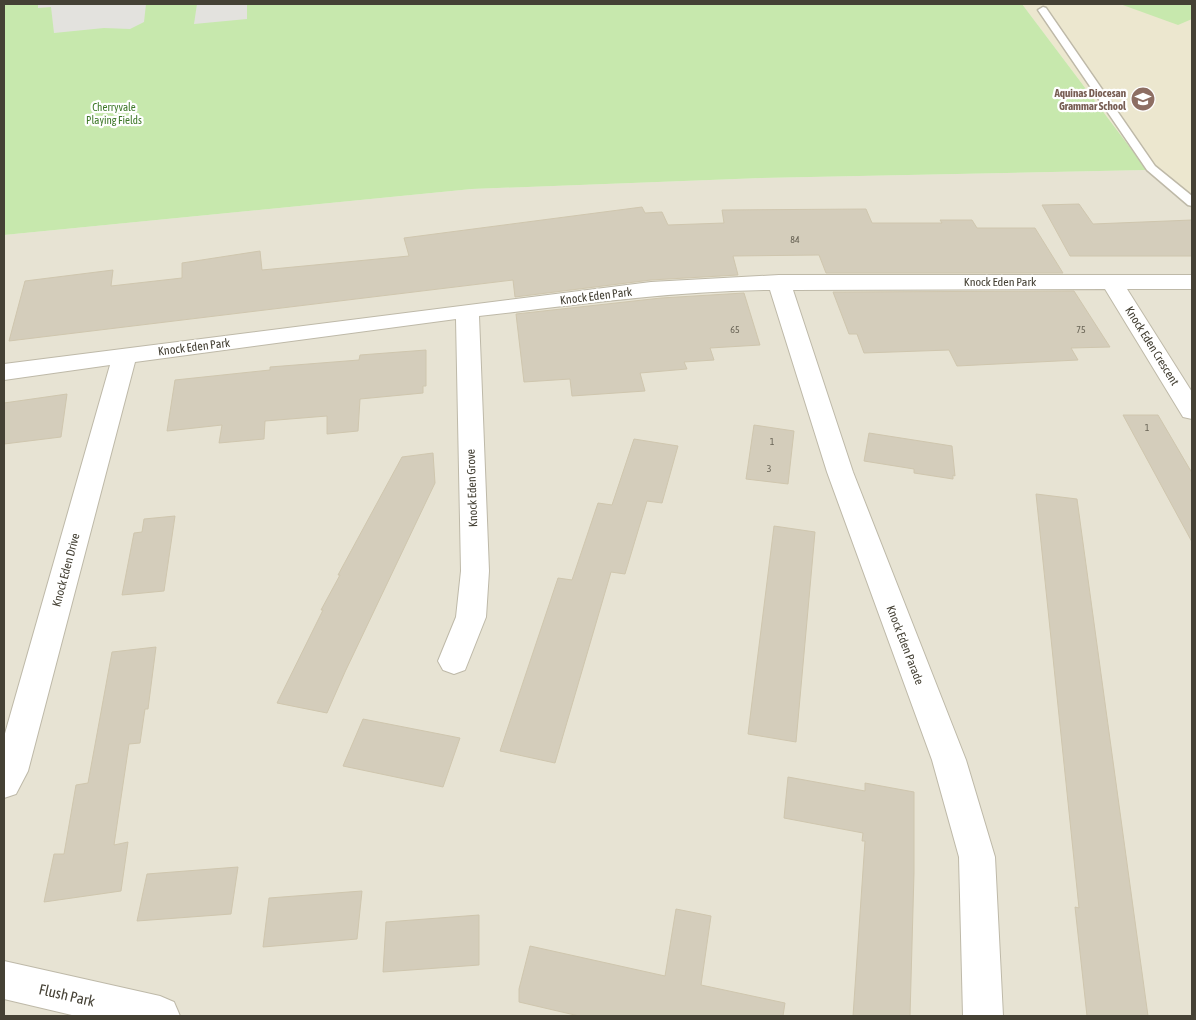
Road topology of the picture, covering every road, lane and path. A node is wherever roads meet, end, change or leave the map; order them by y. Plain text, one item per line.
1 (1042, 10) dead end
2 (1192, 202) edge
3 (779, 282) junction
4 (1112, 282) junction
5 (1192, 282) edge
6 (467, 312) junction
7 (125, 356) junction
8 (4, 372) edge
9 (1192, 411) edge
10 (454, 662) dead end
11 (4, 783) edge
12 (4, 980) edge
13 (160, 1016) edge
14 (983, 1016) edge

1 - 2 lane
3 - 4 street, Knock Eden Park
3 - 6 street, Knock Eden Park
3 - 14 street, Knock Eden Parade
4 - 5 street, Knock Eden Park
4 - 9 street, Knock Eden Crescent
6 - 7 street, Knock Eden Park
6 - 10 street, Knock Eden Grove
7 - 8 street, Knock Eden Park
7 - 11 street, Knock Eden Drive
12 - 13 street, Flush Park

